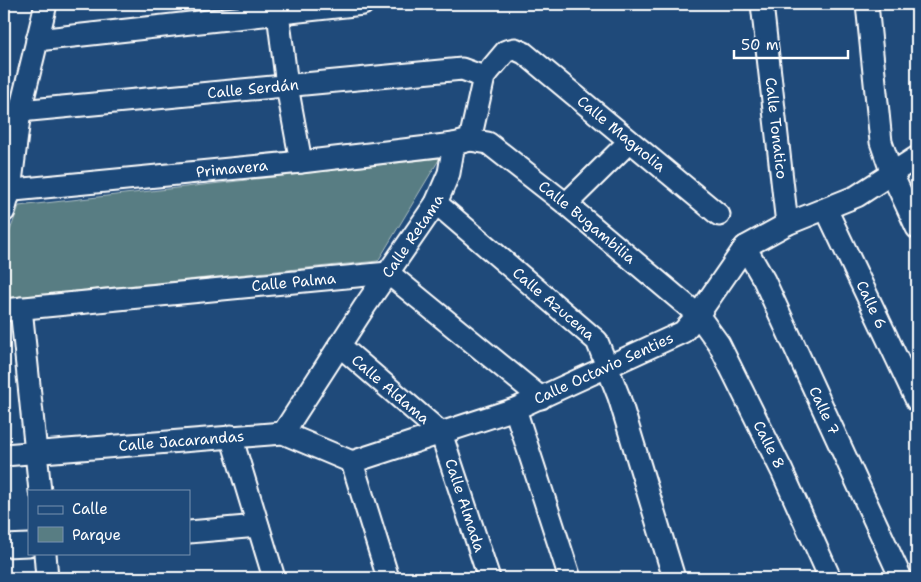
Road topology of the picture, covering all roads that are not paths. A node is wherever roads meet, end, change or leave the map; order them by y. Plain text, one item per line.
1 (46, 4) edge
2 (363, 4) edge
3 (762, 4) edge
4 (866, 4) edge
5 (278, 13) junction
6 (37, 40) junction
7 (524, 53) joint
8 (484, 77) junction
9 (288, 86) junction
10 (20, 111) junction
11 (462, 142) junction
12 (630, 142) junction
13 (917, 156) edge
14 (301, 162) junction
15 (892, 174) junction
16 (7, 190) edge
17 (436, 203) junction
18 (566, 204) junction
19 (826, 209) junction
20 (4, 211) edge
21 (718, 215) dead end
22 (787, 224) junction
23 (917, 228) edge
24 (745, 247) junction
25 (388, 273) junction
26 (12, 309) edge
27 (698, 315) junction
28 (339, 345) junction
29 (608, 366) junction
30 (541, 398) junction
31 (917, 401) edge
32 (515, 409) junction
33 (283, 433) junction
34 (441, 433) junction
35 (231, 436) junction
36 (37, 452) junction
37 (4, 454) edge
38 (352, 462) junction
39 (40, 490) edge
40 (258, 526) junction
41 (190, 532) edge
42 (28, 545) edge
43 (4, 546) edge
44 (45, 554) edge
45 (47, 578) edge
46 (274, 578) edge
47 (388, 578) edge
48 (489, 578) edge
49 (570, 578) edge
50 (674, 578) edge
51 (830, 578) edge
52 (901, 578) edge

1 - 6 street
2 - 5 street
3 - 22 street, Calle Tonatico
4 - 15 street
5 - 6 street
5 - 9 street
6 - 10 street
7 - 8 street, Calle Retama
7 - 12 street, Calle Magnolia
8 - 9 street, Calle Serdán
8 - 11 street, Calle Retama
9 - 10 street, Calle Serdán
9 - 14 street
10 - 16 street
11 - 14 street, Primavera
11 - 17 street, Calle Retama
11 - 18 street, Calle Bugambilia
12 - 18 street
12 - 21 street, Calle Magnolia
13 - 15 street, Calle Octavio Senties
14 - 16 street, Primavera
15 - 19 street, Calle Octavio Senties
15 - 23 street
16 - 20 street
17 - 25 street, Calle Retama
17 - 29 street, Calle Azucena
18 - 27 street, Calle Bugambilia
19 - 22 street, Calle Octavio Senties
19 - 31 street, Calle 6
22 - 24 street, Calle Octavio Senties
24 - 27 street, Calle Octavio Senties
24 - 52 street, Calle 7
25 - 26 street, Calle Palma
25 - 28 street, Calle Retama
25 - 30 street
26 - 36 street
27 - 29 street, Calle Octavio Senties
27 - 51 street, Calle 8
28 - 33 street, Calle Retama
28 - 34 street, Calle Aldama
29 - 30 street, Calle Octavio Senties
29 - 50 street, Calle Azucena
30 - 32 street, Calle Octavio Senties
32 - 34 street, Calle Octavio Senties
32 - 49 street
33 - 35 street, Calle Jacarandas
33 - 38 street, Calle Jacarandas
34 - 38 street, Calle Octavio Senties
34 - 48 street, Calle Almada
35 - 36 street, Calle Jacarandas
35 - 40 street
36 - 37 street, Calle Jacarandas
36 - 39 street
38 - 47 street
40 - 41 street
40 - 46 street
42 - 43 street
44 - 45 street

